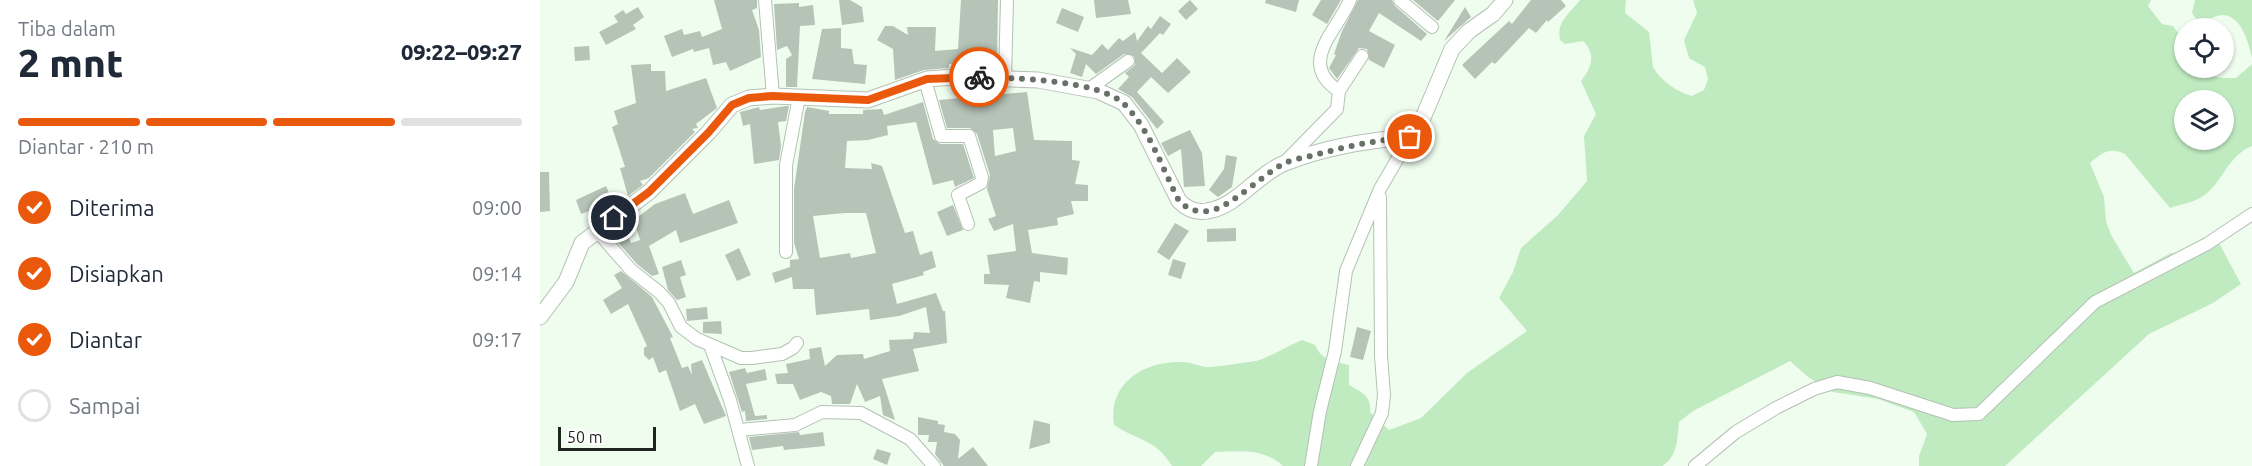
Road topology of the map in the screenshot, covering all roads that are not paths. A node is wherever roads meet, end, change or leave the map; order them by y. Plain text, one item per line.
1 (765, 0) edge
2 (1007, 0) edge
3 (1350, 0) edge
4 (1400, 0) edge
5 (1505, 0) edge
6 (1432, 27) dead end
7 (1362, 56) dead end
8 (1128, 61) dead end
9 (1005, 78) junction
10 (925, 80) junction
11 (1089, 89) junction
12 (1339, 91) junction
13 (772, 96) junction
14 (799, 97) junction
15 (1410, 137) junction
16 (1284, 163) junction
17 (1380, 189) junction
18 (2252, 214) edge
19 (968, 224) dead end
20 (597, 231) junction
21 (786, 252) dead end
22 (540, 317) edge
23 (796, 343) dead end
24 (710, 345) junction
25 (739, 430) junction
26 (748, 466) edge
27 (934, 466) edge
28 (1311, 466) edge
29 (1357, 466) edge
30 (1695, 466) edge

1 - 13 street
2 - 9 street
3 - 12 street
4 - 6 street
5 - 15 street
7 - 12 street
8 - 11 street
9 - 10 street
9 - 11 street
10 - 14 street
10 - 19 street
11 - 16 street
12 - 16 street
13 - 14 street
13 - 20 street
14 - 21 street
15 - 16 street
15 - 17 street
17 - 28 street
17 - 29 street
18 - 30 street
20 - 22 street
20 - 24 street
23 - 24 street
24 - 25 street
25 - 26 street
25 - 27 street

